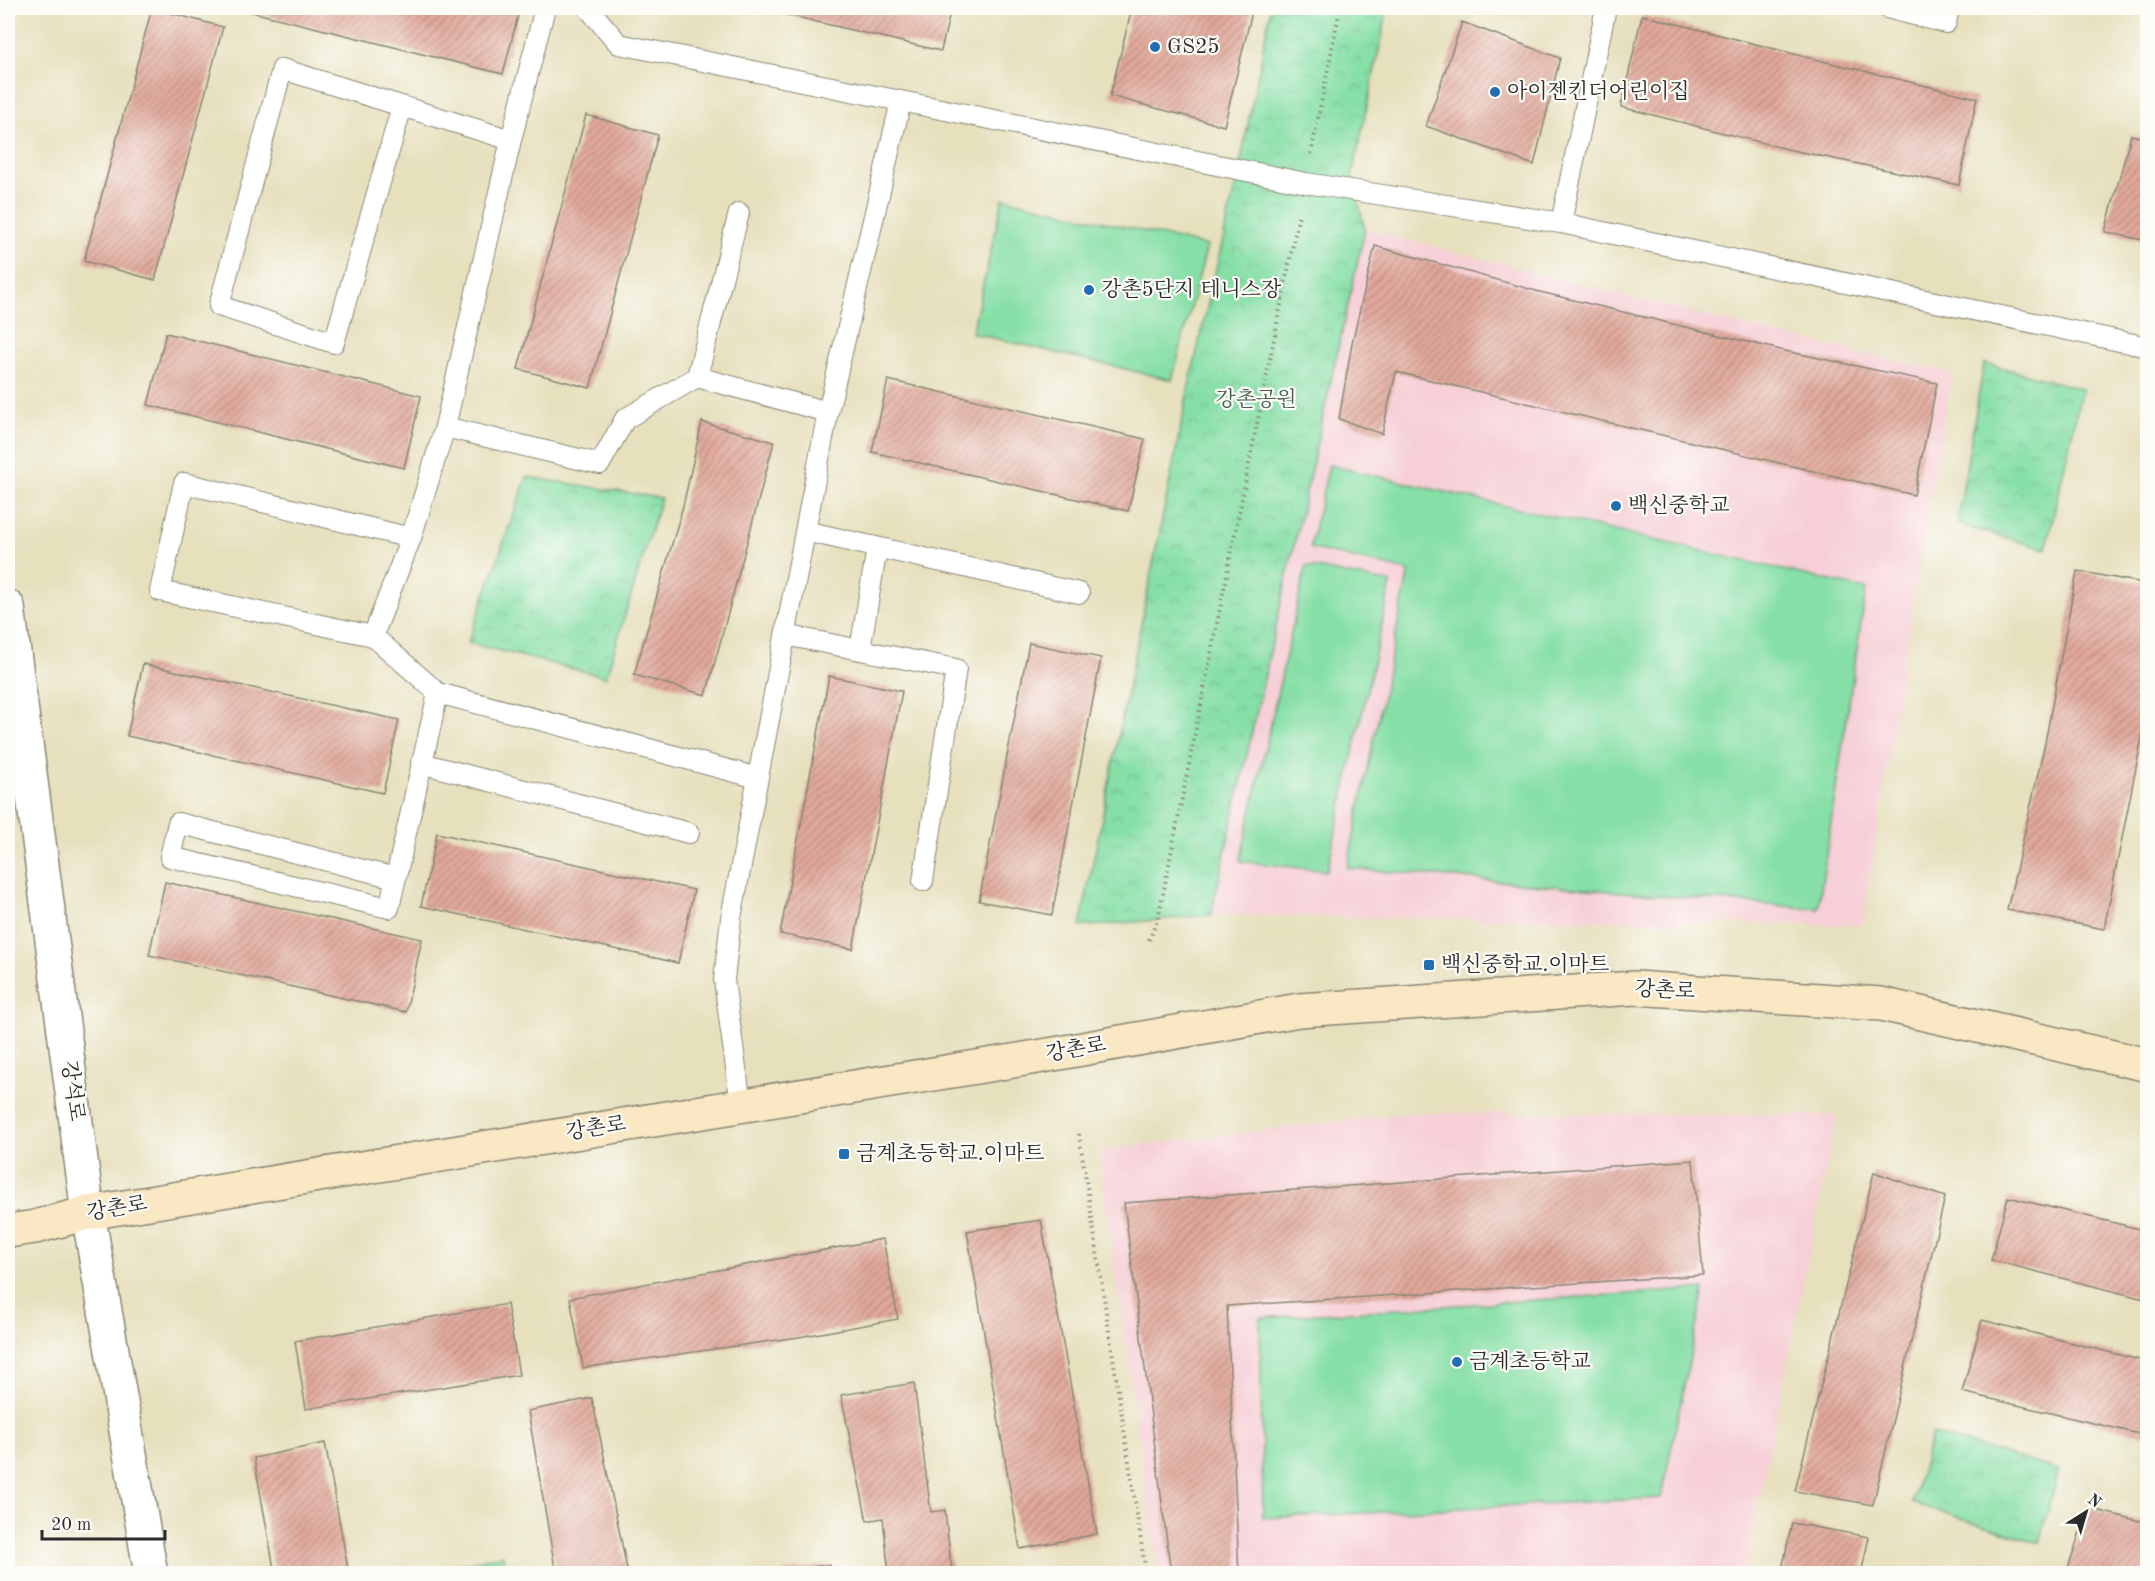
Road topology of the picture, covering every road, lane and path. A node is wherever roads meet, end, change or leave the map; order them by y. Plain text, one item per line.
1 (544, 8) edge
2 (588, 8) edge
3 (1340, 8) edge
4 (1606, 8) edge
5 (1887, 8) edge
6 (1949, 8) edge
7 (902, 101) junction
8 (402, 106) junction
9 (511, 140) junction
10 (1305, 183) junction
11 (739, 213) dead end
12 (1561, 222) junction
13 (2148, 347) edge
14 (697, 377) junction
15 (828, 412) junction
16 (445, 427) junction
17 (805, 531) junction
18 (411, 538) junction
19 (877, 548) junction
20 (1079, 593) dead end
21 (8, 607) edge
22 (785, 635) junction
23 (372, 636) junction
24 (860, 650) junction
25 (438, 693) junction
26 (15, 721) edge
27 (421, 764) junction
28 (758, 778) junction
29 (689, 833) dead end
30 (395, 878) junction
31 (923, 881) dead end
32 (1149, 940) dead end
33 (2148, 1065) edge
34 (741, 1105) junction
35 (1079, 1134) dead end
36 (88, 1213) junction
37 (8, 1231) edge
38 (151, 1574) edge
39 (1146, 1574) edge

1 - 9 lane
2 - 7 lane
3 - 10 path
4 - 12 lane
5 - 6 lane
7 - 10 lane
7 - 15 lane
8 - 8 lane
8 - 9 lane
9 - 16 lane
10 - 12 lane
10 - 32 path
11 - 14 lane
12 - 13 lane
14 - 15 lane
14 - 16 lane
15 - 17 lane
16 - 18 lane
17 - 19 lane
17 - 22 lane
18 - 23 lane
18 - 23 lane
19 - 20 lane
19 - 24 lane
21 - 26 street, 강석로
22 - 24 lane
22 - 28 lane
23 - 25 lane
24 - 31 lane
25 - 27 lane
25 - 28 lane
26 - 36 street, 강석로
27 - 29 lane
27 - 30 lane
28 - 34 lane
30 - 30 lane
33 - 34 main road, 강촌로
34 - 36 main road, 강촌로
35 - 39 path
36 - 37 main road, 강촌로
36 - 38 street, 강석로

